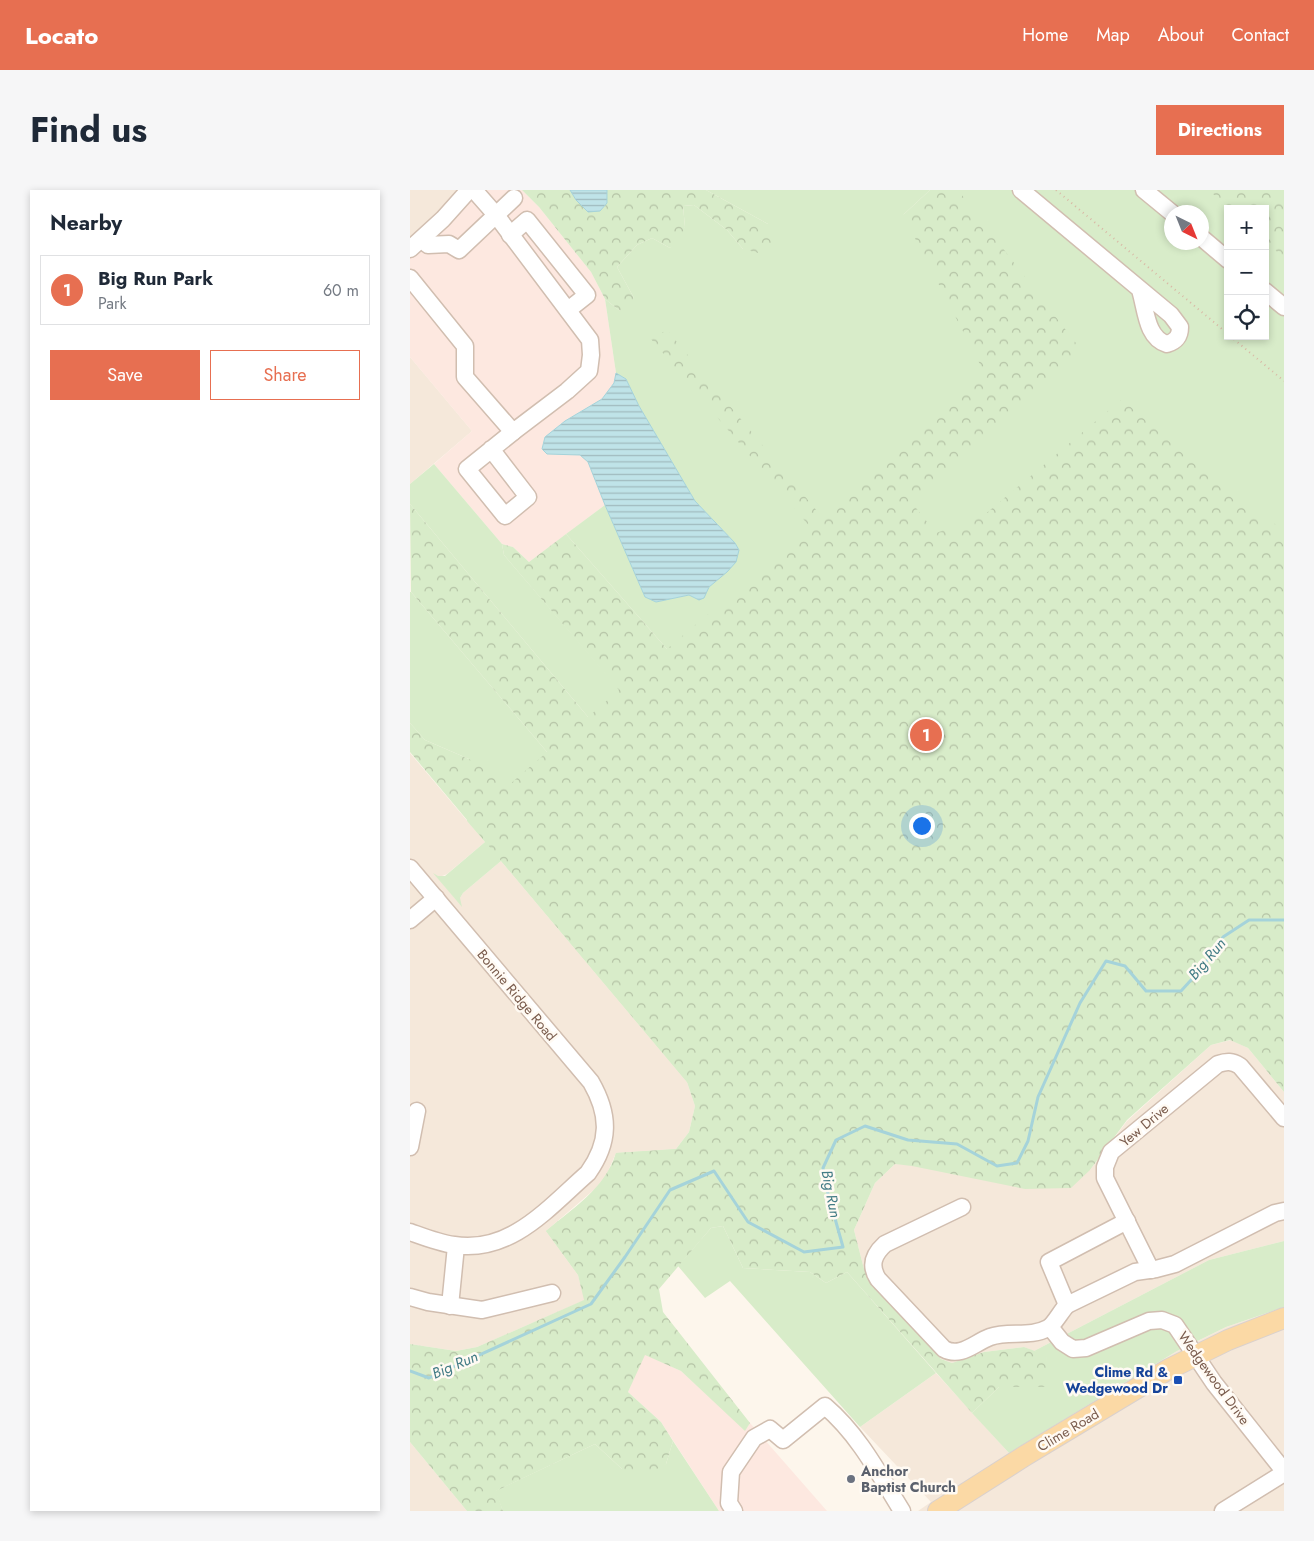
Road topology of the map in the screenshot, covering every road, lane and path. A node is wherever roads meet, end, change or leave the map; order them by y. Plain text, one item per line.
1 (469, 190) edge
2 (474, 190) edge
3 (1022, 190) edge
4 (1056, 190) edge
5 (1144, 190) edge
6 (514, 198) dead end
7 (1164, 206) edge
8 (496, 215) junction
9 (510, 235) junction
10 (416, 244) edge
11 (1209, 244) edge
12 (1224, 257) edge
13 (410, 278) edge
14 (1140, 290) dead end
15 (1269, 294) edge
16 (1284, 307) edge
17 (568, 310) junction
18 (1224, 331) edge
19 (1235, 340) edge
20 (1284, 382) edge
21 (513, 432) junction
22 (491, 449) dead end
23 (410, 868) edge
24 (436, 898) junction
25 (410, 920) edge
26 (417, 1111) dead end
27 (1284, 1118) edge
28 (410, 1147) edge
29 (962, 1207) dead end
30 (1284, 1211) edge
31 (1127, 1221) junction
32 (410, 1232) edge
33 (456, 1246) junction
34 (1151, 1270) junction
35 (552, 1293) dead end
36 (410, 1297) edge
37 (1067, 1305) junction
38 (450, 1306) junction
39 (1284, 1318) edge
40 (1050, 1327) junction
41 (1195, 1355) junction
42 (1284, 1472) edge
43 (734, 1511) edge
44 (902, 1511) edge
45 (938, 1511) edge
46 (1223, 1511) edge

1 - 10 street
2 - 8 street
3 - 14 street
4 - 18 path
5 - 7 street
6 - 8 street
8 - 9 street
8 - 10 street
9 - 17 street
9 - 17 street
11 - 12 street
13 - 21 street
15 - 16 street
17 - 21 street
19 - 20 path
21 - 22 street
23 - 24 street, Bonnie Ridge Road
24 - 25 street
24 - 33 street, Bonnie Ridge Road
26 - 28 street
27 - 31 street, Yew Drive
29 - 40 street
30 - 34 street
31 - 34 street, Yew Drive
31 - 37 street
32 - 33 street, Bonnie Ridge Road
33 - 38 street
34 - 37 street
35 - 38 street
36 - 38 street
37 - 40 street
39 - 41 main road, Clime Road
40 - 41 street, Wedgewood Drive
41 - 42 street, Wedgewood Drive
41 - 45 main road, Clime Road
42 - 46 street
43 - 44 street

